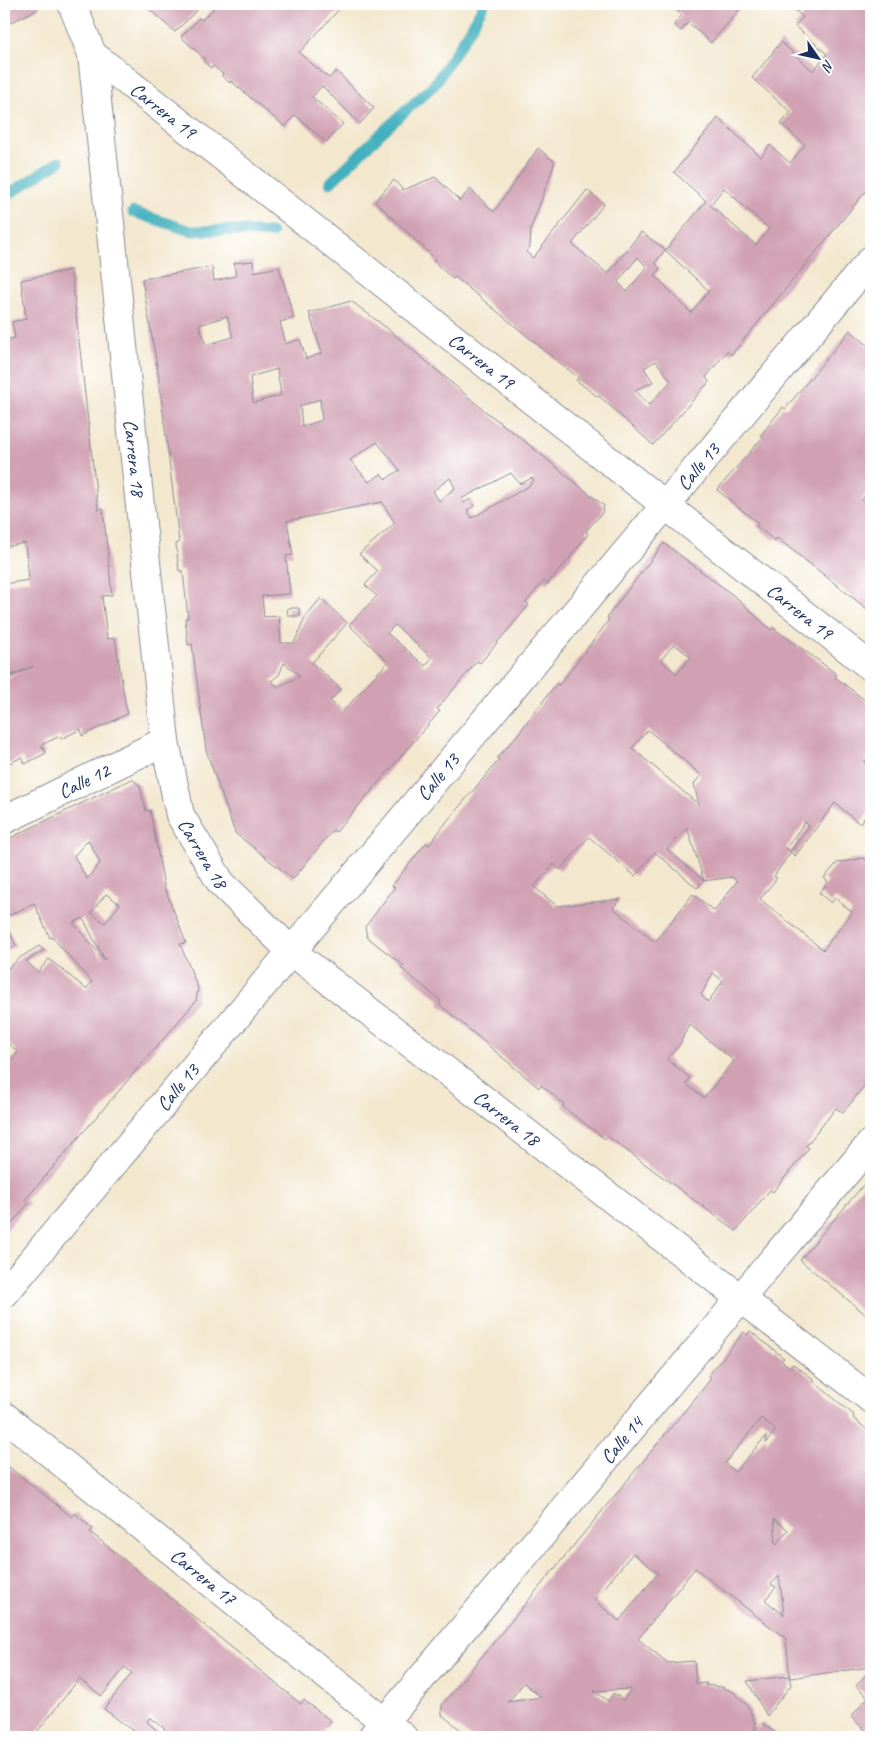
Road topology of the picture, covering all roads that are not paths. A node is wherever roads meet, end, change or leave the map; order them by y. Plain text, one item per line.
1 (72, 4) edge
2 (92, 54) junction
3 (871, 260) edge
4 (665, 505) junction
5 (871, 668) edge
6 (165, 741) junction
7 (4, 820) edge
8 (292, 951) junction
9 (871, 1143) edge
10 (4, 1294) edge
11 (742, 1298) junction
12 (871, 1399) edge
13 (4, 1416) edge
14 (386, 1732) edge

1 - 2 street, Carrera 18
2 - 4 street, Carrera 19
2 - 6 street, Carrera 18
3 - 4 street, Calle 13
4 - 5 street, Carrera 19
4 - 8 street, Calle 13
6 - 7 street, Calle 12
6 - 8 street, Carrera 18
8 - 10 street, Calle 13
8 - 11 street, Carrera 18
9 - 11 street, Calle 14
11 - 12 street, Carrera 18
11 - 14 street, Calle 14
13 - 14 street, Carrera 17

